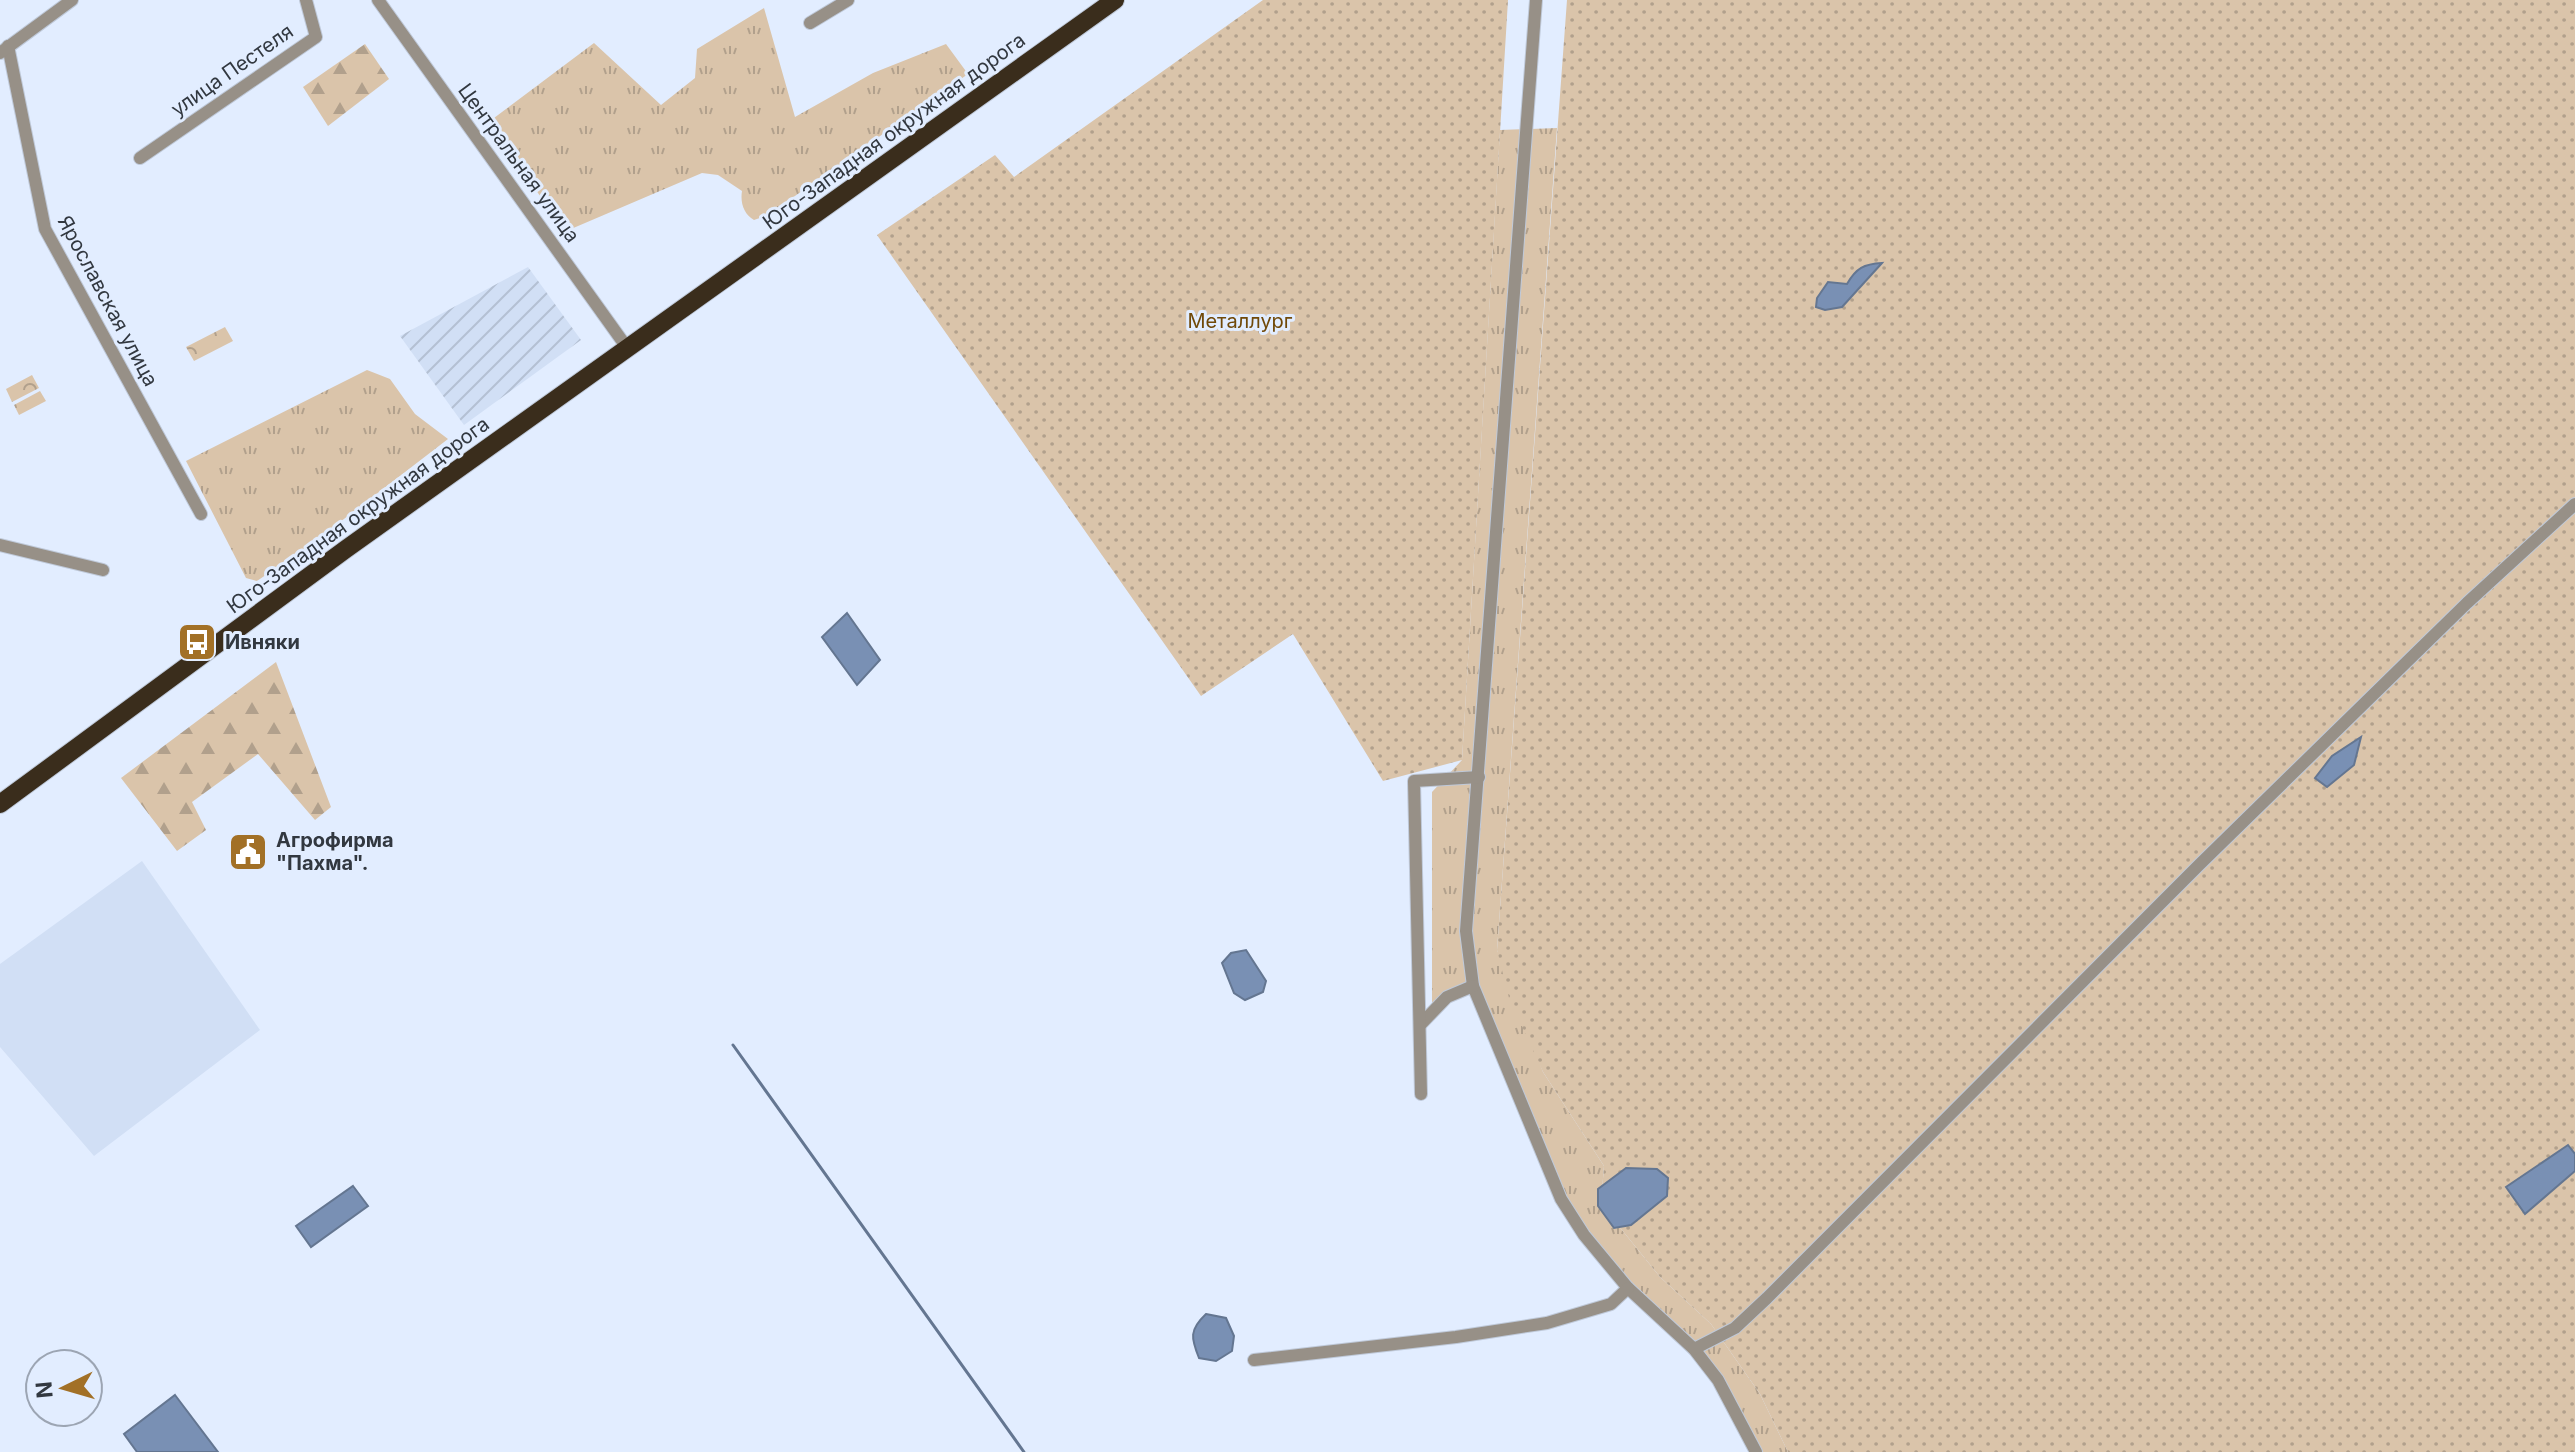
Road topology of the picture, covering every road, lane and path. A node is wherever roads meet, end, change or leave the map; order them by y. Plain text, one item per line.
1 (72, 0) edge
2 (306, 0) edge
3 (378, 0) edge
4 (848, 0) edge
5 (1115, 0) edge
6 (1536, 0) edge
7 (810, 23) dead end
8 (4, 50) edge
9 (140, 158) dead end
10 (628, 349) junction
11 (2575, 504) edge
12 (201, 514) dead end
13 (0, 545) edge
14 (103, 570) dead end
15 (1479, 777) junction
16 (0, 804) edge
17 (1473, 986) junction
18 (1420, 1025) junction
19 (1421, 1094) dead end
20 (1628, 1288) junction
21 (1694, 1349) junction
22 (1254, 1360) dead end
23 (1756, 1452) edge

1 - 8 street
2 - 9 street, улица Пестеля
3 - 10 street, Центральная улица
4 - 7 street
5 - 10 highway, Юго-Западная окружная дорога
6 - 15 street
8 - 12 street, Ярославская улица
10 - 16 highway, Юго-Западная окружная дорога
11 - 21 street
13 - 14 street
15 - 17 street
15 - 18 street
17 - 18 street
17 - 20 street
18 - 19 street
20 - 21 street
20 - 22 street
21 - 23 street

